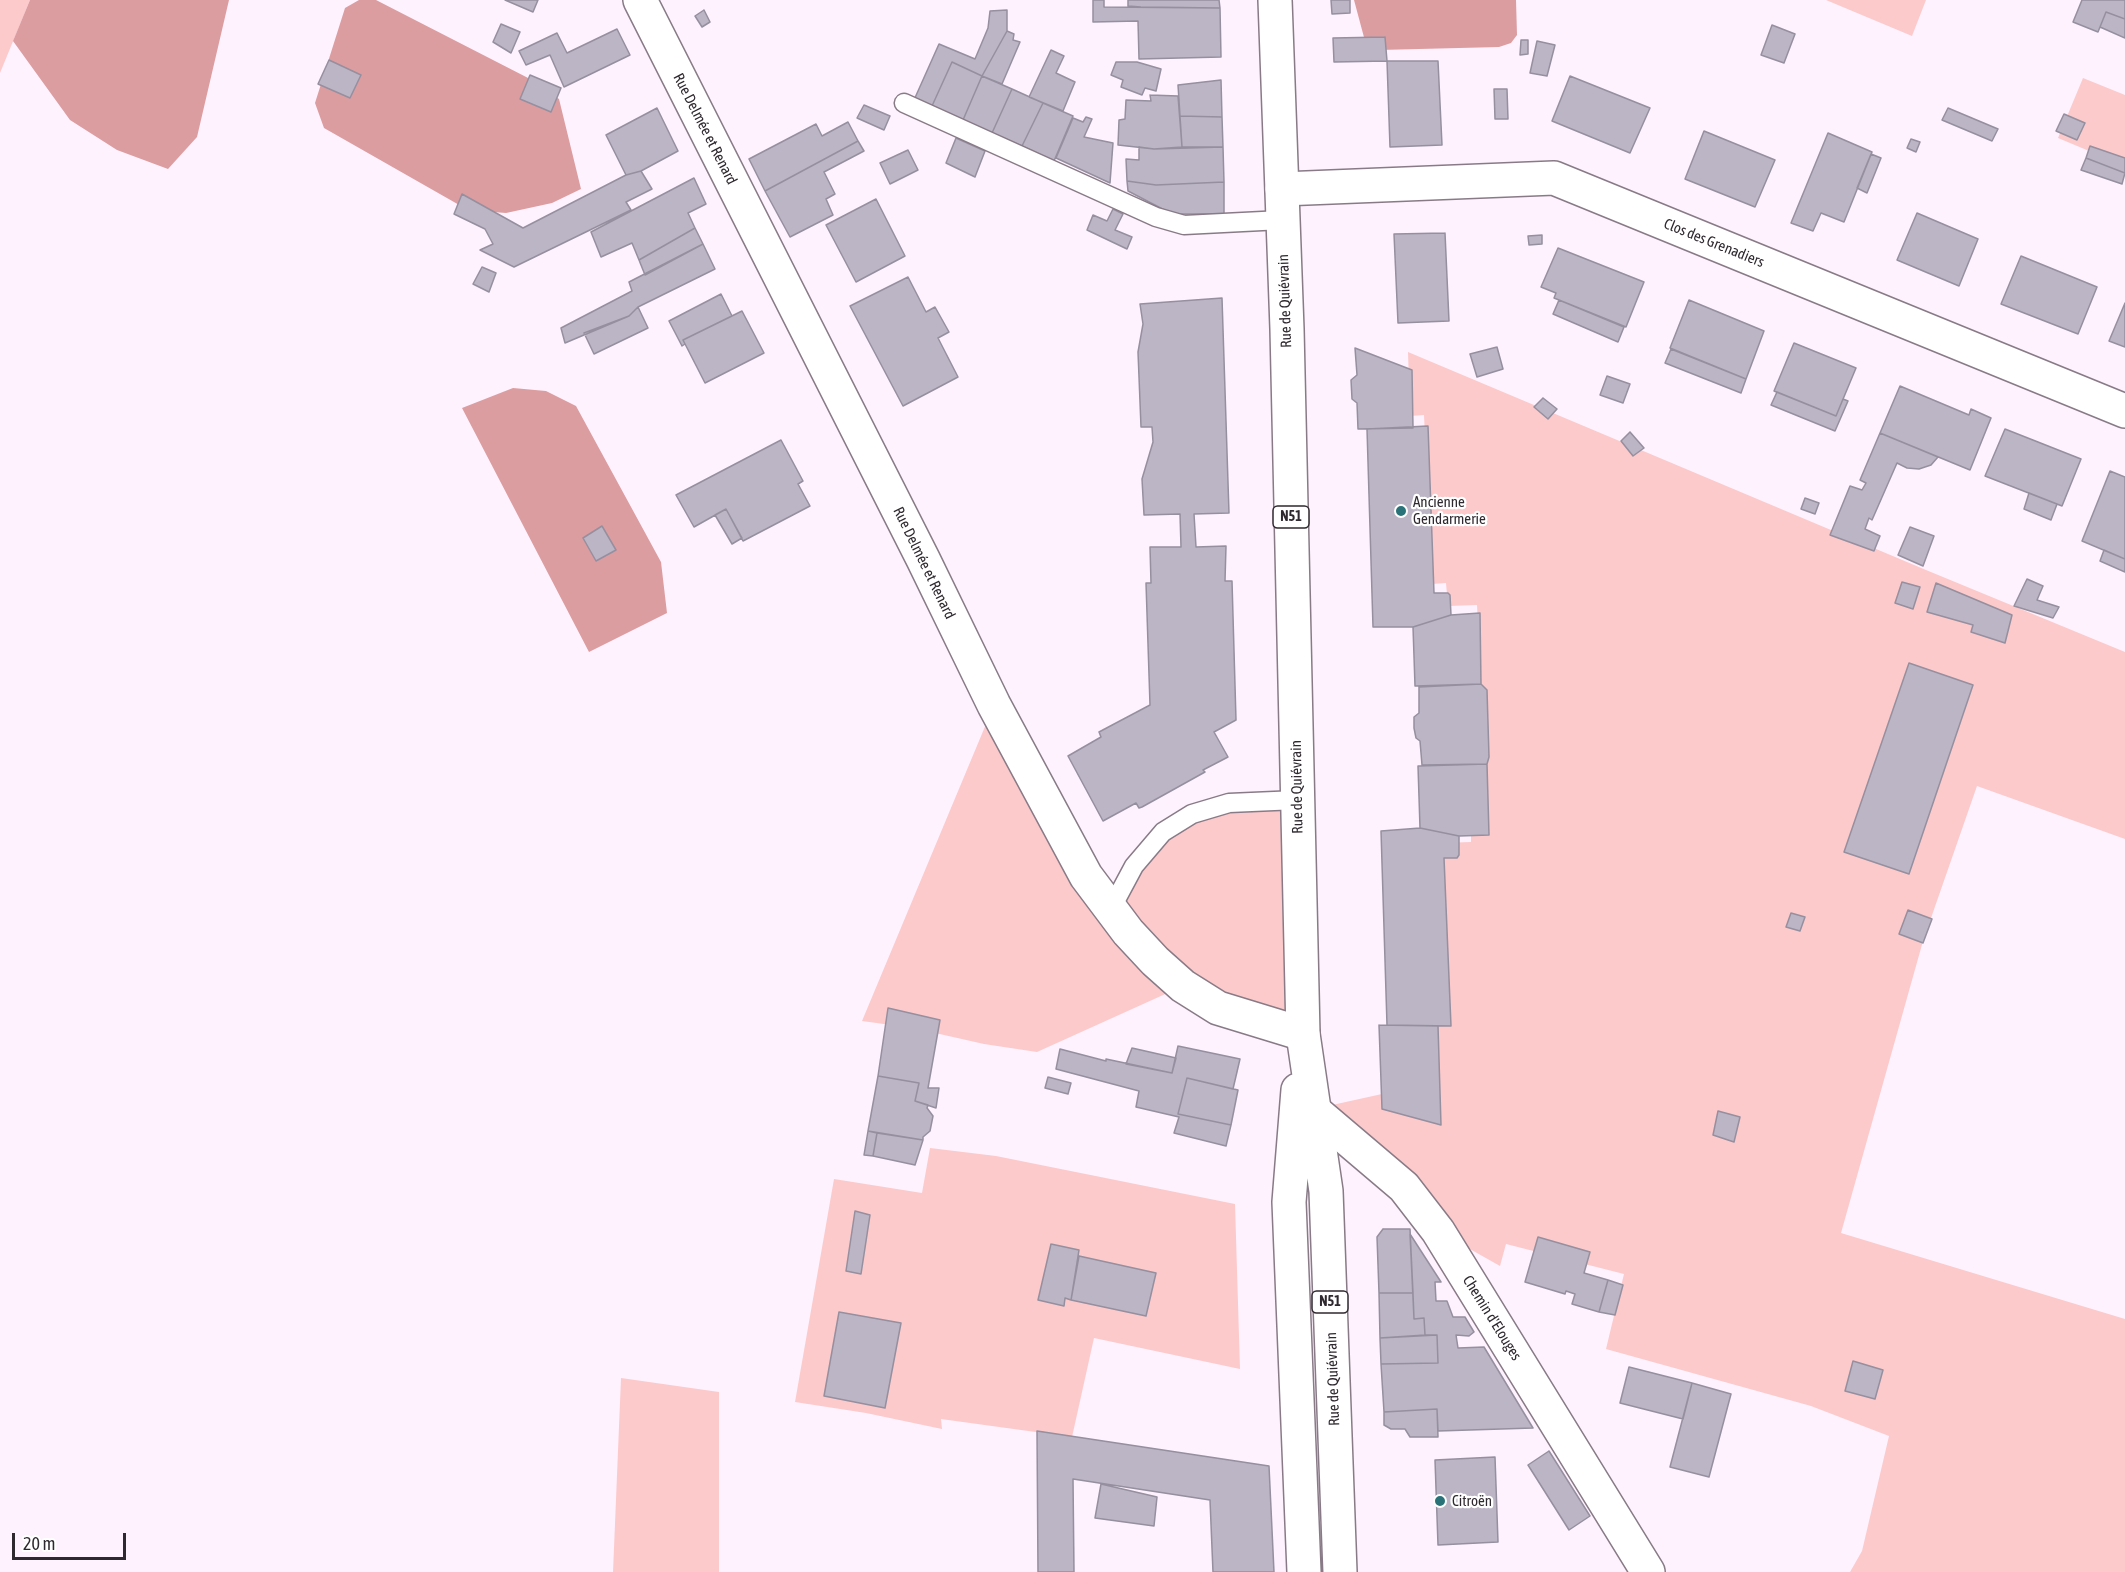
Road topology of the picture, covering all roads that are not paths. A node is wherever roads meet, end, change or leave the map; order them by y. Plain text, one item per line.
1 (640, 0) edge
2 (1275, 0) edge
3 (904, 103) dead end
4 (1282, 204) junction
5 (2125, 411) edge
6 (1297, 800) junction
7 (1111, 909) junction
8 (1303, 1034) junction
9 (1305, 1102) junction
10 (1304, 1572) edge
11 (1340, 1572) edge
12 (1648, 1572) edge

1 - 7 street, Rue Delmée et Renard
2 - 4 street, Rue de Quiévrain / N51
3 - 4 lane
4 - 5 street, Clos des Grenadiers
4 - 6 street, Rue de Quiévrain / N51
6 - 7 lane
6 - 8 street, Rue de Quiévrain / N51
7 - 8 street, Rue Delmée et Renard
8 - 9 street, N51
9 - 10 street, N51
9 - 11 street, Rue de Quiévrain / N51
9 - 12 street, Chemin d'Elouges

